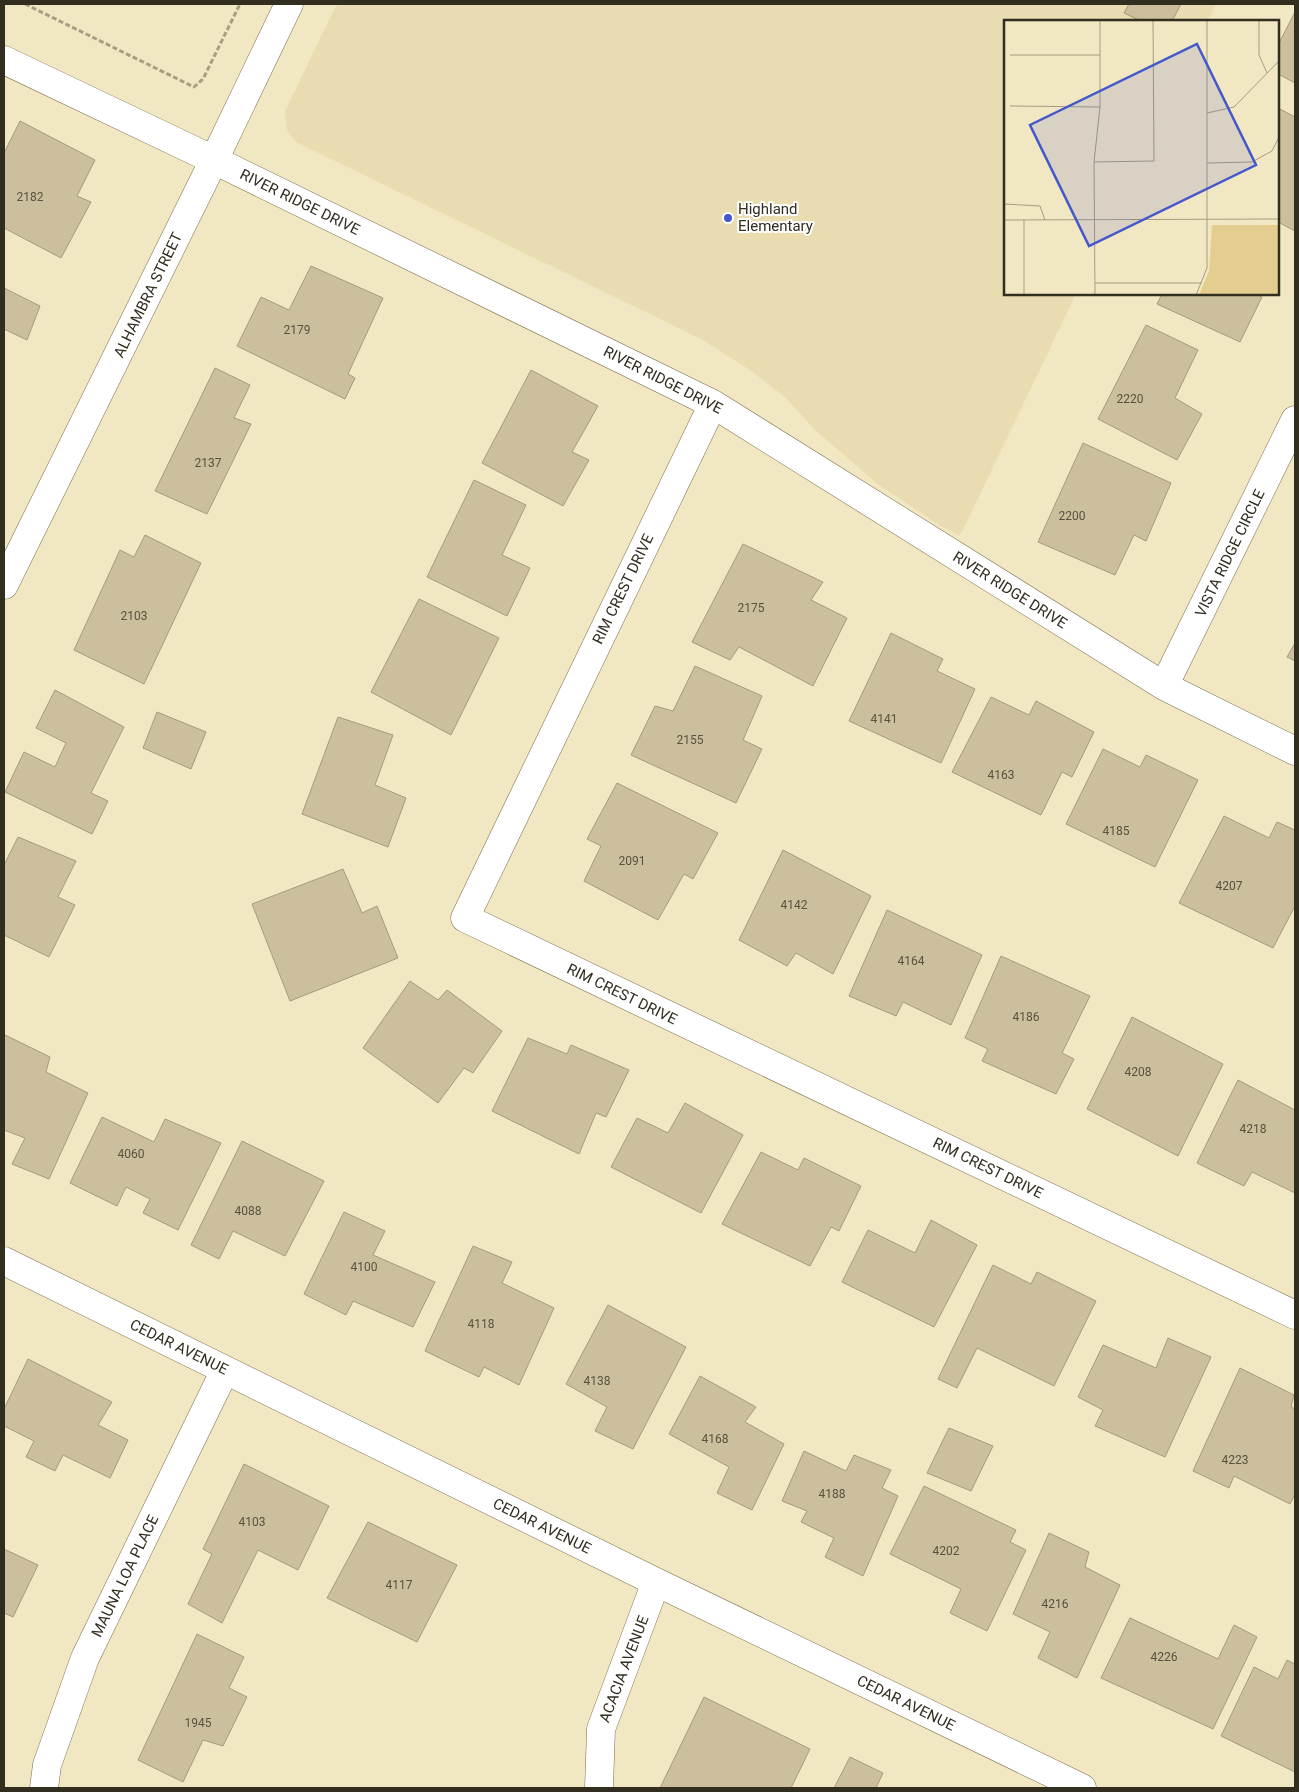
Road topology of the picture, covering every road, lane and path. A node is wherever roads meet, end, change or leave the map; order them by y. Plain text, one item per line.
1 (25, 4) edge
2 (240, 4) edge
3 (289, 4) edge
4 (4, 60) edge
5 (214, 160) junction
6 (713, 404) junction
7 (1295, 420) edge
8 (4, 585) edge
9 (1164, 686) junction
10 (1295, 751) edge
11 (4, 1261) edge
12 (1295, 1316) edge
13 (225, 1370) junction
14 (656, 1582) junction
15 (44, 1788) edge
16 (599, 1788) edge
17 (1082, 1788) edge

1 - 2 path
3 - 5 street, ALHAMBRA STREET
4 - 5 street, RIVER RIDGE DRIVE
5 - 6 street, RIVER RIDGE DRIVE
5 - 8 street, ALHAMBRA STREET
6 - 9 street, RIVER RIDGE DRIVE
6 - 12 street, RIM CREST DRIVE
7 - 9 street, VISTA RIDGE CIRCLE
9 - 10 street, RIVER RIDGE DRIVE
11 - 13 street, CEDAR AVENUE
13 - 14 street, CEDAR AVENUE
13 - 15 street, MAUNA LOA PLACE
14 - 16 street, ACACIA AVENUE
14 - 17 street, CEDAR AVENUE

